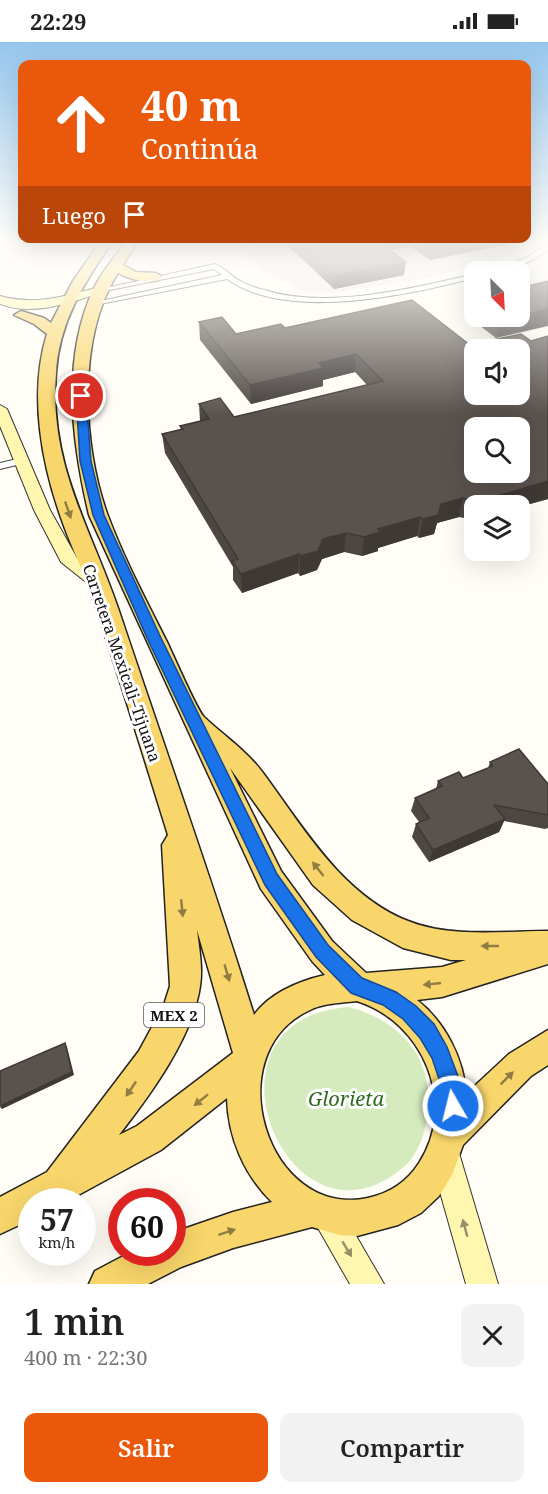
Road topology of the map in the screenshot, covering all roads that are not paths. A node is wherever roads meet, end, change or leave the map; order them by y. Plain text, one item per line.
1 (0, 300) edge
2 (68, 300) edge
3 (82, 300) edge
4 (97, 300) edge
5 (309, 300) edge
6 (339, 300) edge
7 (65, 304) junction
8 (0, 314) edge
9 (21, 315) junction
10 (55, 333) junction
11 (0, 409) edge
12 (21, 461) junction
13 (0, 466) edge
14 (101, 591) junction
15 (154, 638) junction
16 (192, 718) junction
17 (171, 808) junction
18 (548, 948) edge
19 (364, 988) junction
20 (548, 1046) edge
21 (248, 1059) junction
22 (447, 1144) junction
23 (57, 1188) joint
24 (18, 1207) edge
25 (319, 1211) junction
26 (0, 1216) edge
27 (186, 1247) edge
28 (144, 1266) edge
29 (108, 1284) edge
30 (368, 1284) edge
31 (482, 1284) edge

1 - 7 main road
2 - 7 main road, Carretera Mexicali–Tijuana / MEX 2
3 - 7 main road
4 - 15 main road, Carretera Mexicali–Tijuana
5 - 6 street
7 - 9 main road
7 - 10 main road, Carretera Mexicali–Tijuana / MEX 2
8 - 9 main road
9 - 10 main road
10 -> 14 main road, Carretera Mexicali–Tijuana / MEX 2
11 - 12 main road
12 - 13 street
12 - 14 main road
14 - 15 main road
14 - 17 main road, Carretera Mexicali–Tijuana / MEX 2
15 - 16 main road, Carretera Mexicali–Tijuana
18 -> 16 main road
16 - 19 main road, Carretera Mexicali–Tijuana
17 -> 21 main road
17 -> 23 main road, MEX 2
18 -> 19 main road
19 - 21 main road
19 - 22 main road, Carretera Mexicali–Tijuana
22 -> 20 main road
21 -> 23 main road
21 - 25 main road
22 - 25 main road
31 -> 22 main road
24 - 26 main road, MEX 2
27 -> 25 main road
25 -> 30 main road
28 - 29 main road

